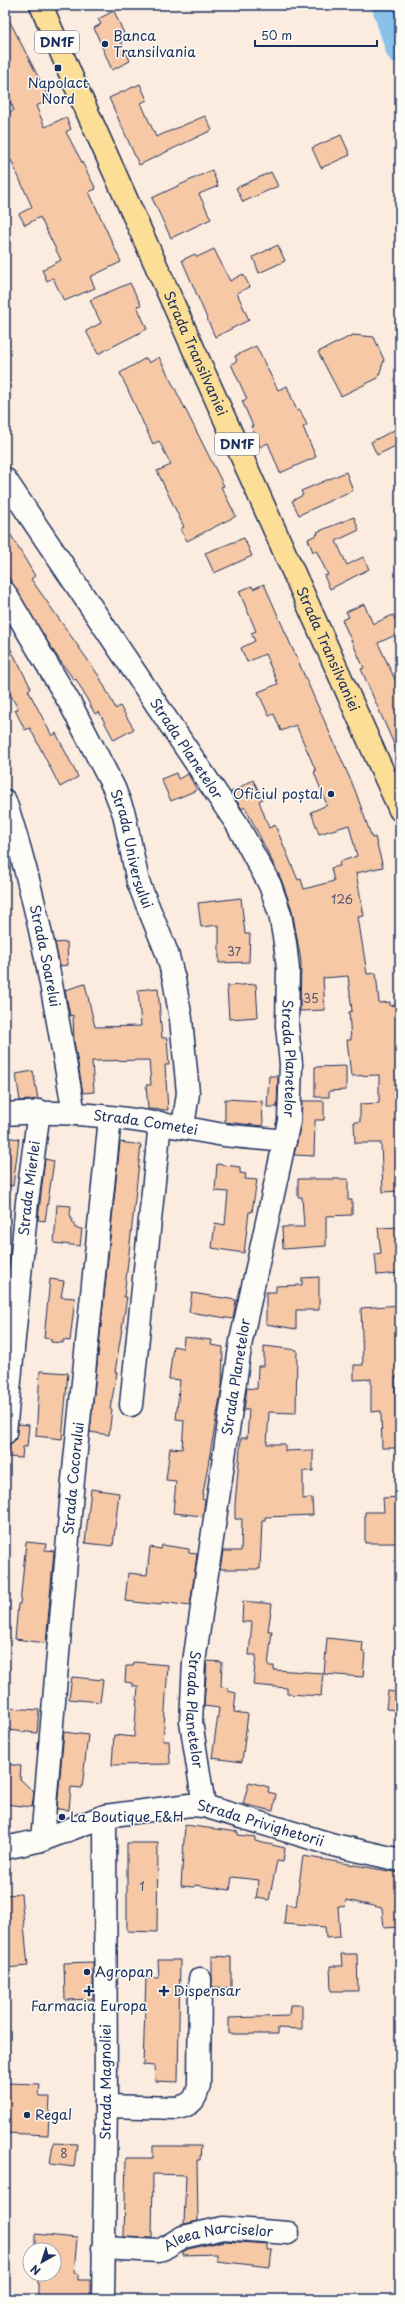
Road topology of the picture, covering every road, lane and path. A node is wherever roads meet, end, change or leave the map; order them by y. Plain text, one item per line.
1 (41, 5) edge
2 (5, 479) edge
3 (5, 592) edge
4 (5, 801) edge
5 (400, 810) edge
6 (39, 1111) junction
7 (5, 1114) edge
8 (74, 1114) junction
9 (110, 1118) junction
10 (160, 1123) junction
11 (183, 1127) junction
12 (285, 1141) junction
13 (131, 1405) dead end
14 (5, 1433) edge
15 (204, 1806) junction
16 (106, 1816) junction
17 (42, 1840) junction
18 (5, 1848) edge
19 (400, 1860) edge
20 (200, 1979) dead end
21 (106, 2106) junction
22 (288, 2233) dead end
23 (103, 2248) junction
24 (103, 2299) edge

1 - 5 main road, Strada Transilvaniei / DN1F
2 - 12 street, Strada Planetelor
3 - 11 street, Strada Universului
4 - 8 street, Strada Soarelui
6 - 7 street, Strada Cometei
6 - 8 street, Strada Cometei
6 - 14 street, Strada Mierlei
8 - 9 street, Strada Cometei
9 - 10 street, Strada Cometei
9 - 17 street, Strada Cocorului
10 - 11 street, Strada Cometei
10 - 13 street
11 - 12 street, Strada Cometei
12 - 15 street, Strada Planetelor
15 - 16 street, Strada Privighetorii
15 - 19 street, Strada Privighetorii
16 - 17 street, Strada Privighetorii
16 - 21 street, Strada Magnoliei
17 - 18 street, Strada Privighetorii
20 - 21 street
21 - 23 street, Strada Magnoliei
22 - 23 street, Aleea Narciselor
23 - 24 street, Strada Magnoliei

